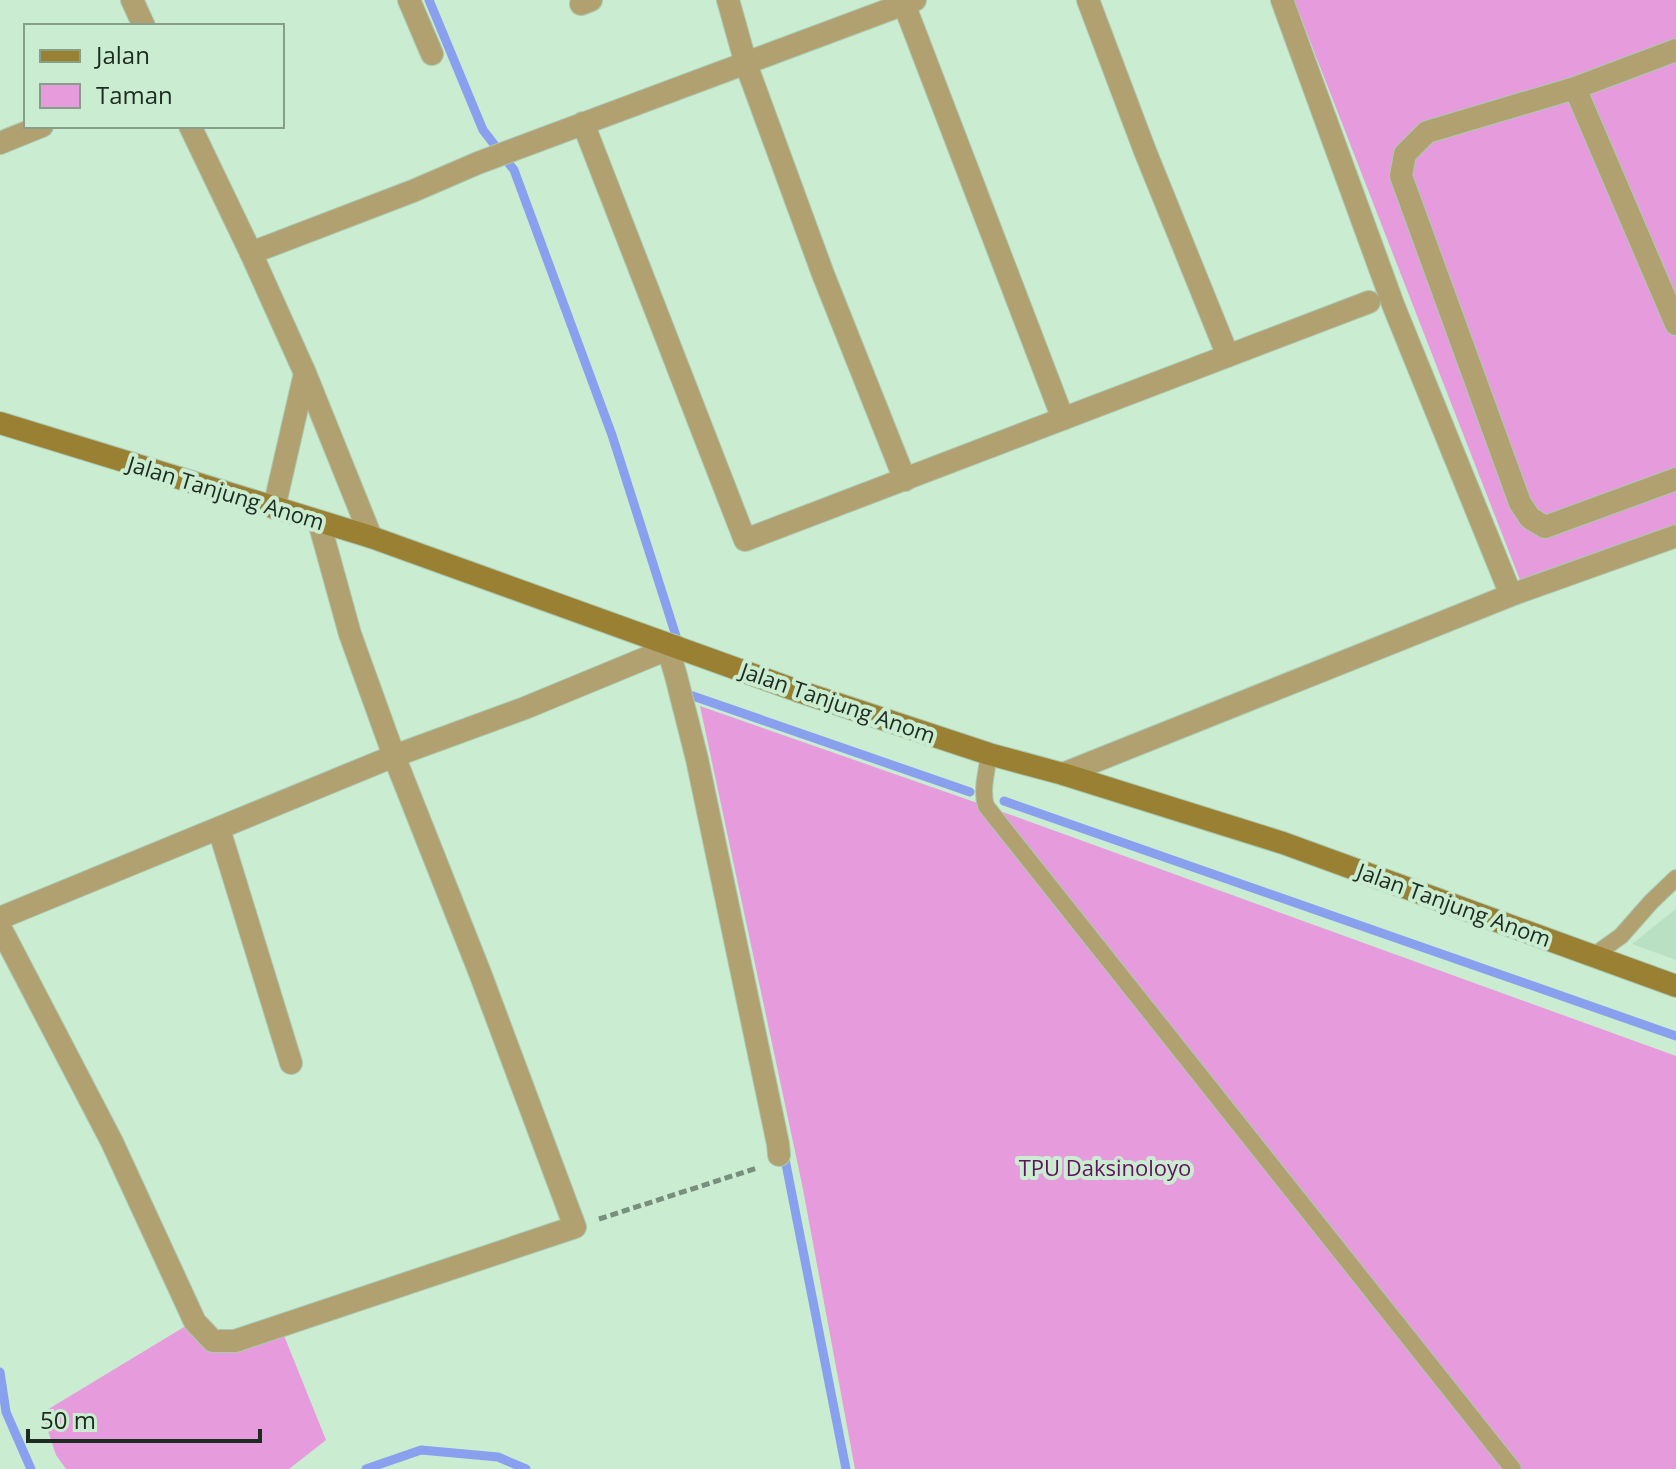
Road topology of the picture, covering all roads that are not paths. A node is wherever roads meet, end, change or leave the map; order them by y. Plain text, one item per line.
1 (132, 0) edge
2 (409, 0) edge
3 (728, 0) edge
4 (1088, 0) edge
5 (1282, 0) edge
6 (909, 2) edge
7 (143, 24) edge
8 (1676, 50) edge
9 (432, 54) dead end
10 (746, 64) junction
11 (1575, 88) junction
12 (583, 123) junction
13 (37, 128) edge
14 (191, 128) edge
15 (0, 143) edge
16 (251, 253) junction
17 (1369, 302) dead end
18 (1676, 324) edge
19 (1228, 356) junction
20 (305, 373) junction
21 (1063, 419) junction
22 (0, 423) edge
23 (1676, 479) edge
24 (905, 480) junction
25 (274, 508) junction
26 (319, 522) junction
27 (1676, 536) edge
28 (371, 537) junction
29 (1511, 595) junction
30 (671, 648) junction
31 (989, 754) junction
32 (394, 756) junction
33 (1063, 774) junction
34 (219, 829) junction
35 (1676, 878) edge
36 (0, 918) edge
37 (0, 927) edge
38 (1593, 956) junction
39 (1676, 986) edge
40 (291, 1063) dead end
41 (779, 1155) road end
42 (1513, 1469) edge

1 - 7 street
2 - 9 street
3 - 10 street
4 - 19 street
5 - 29 street
6 - 10 street
6 - 21 street
8 - 11 street
10 - 12 street
10 - 24 street
11 - 18 street
11 - 23 street
12 - 16 street
12 - 24 street
13 - 15 street
14 - 16 street
16 - 20 street
17 - 19 street
19 - 21 street
20 - 25 street
20 - 28 street
21 - 24 street
22 - 25 main road, Jalan Tanjung Anom
25 - 26 main road, Jalan Tanjung Anom
26 - 28 main road, Jalan Tanjung Anom
26 - 32 street
27 - 29 street
28 - 30 main road, Jalan Tanjung Anom
29 - 33 street
30 - 31 main road, Jalan Tanjung Anom
30 - 32 street
30 - 41 street
31 - 33 main road, Jalan Tanjung Anom
31 - 42 lane
32 - 34 street
32 - 37 street
33 - 38 main road, Jalan Tanjung Anom
34 - 36 street
34 - 40 street
35 - 38 lane
38 - 39 main road, Jalan Tanjung Anom

